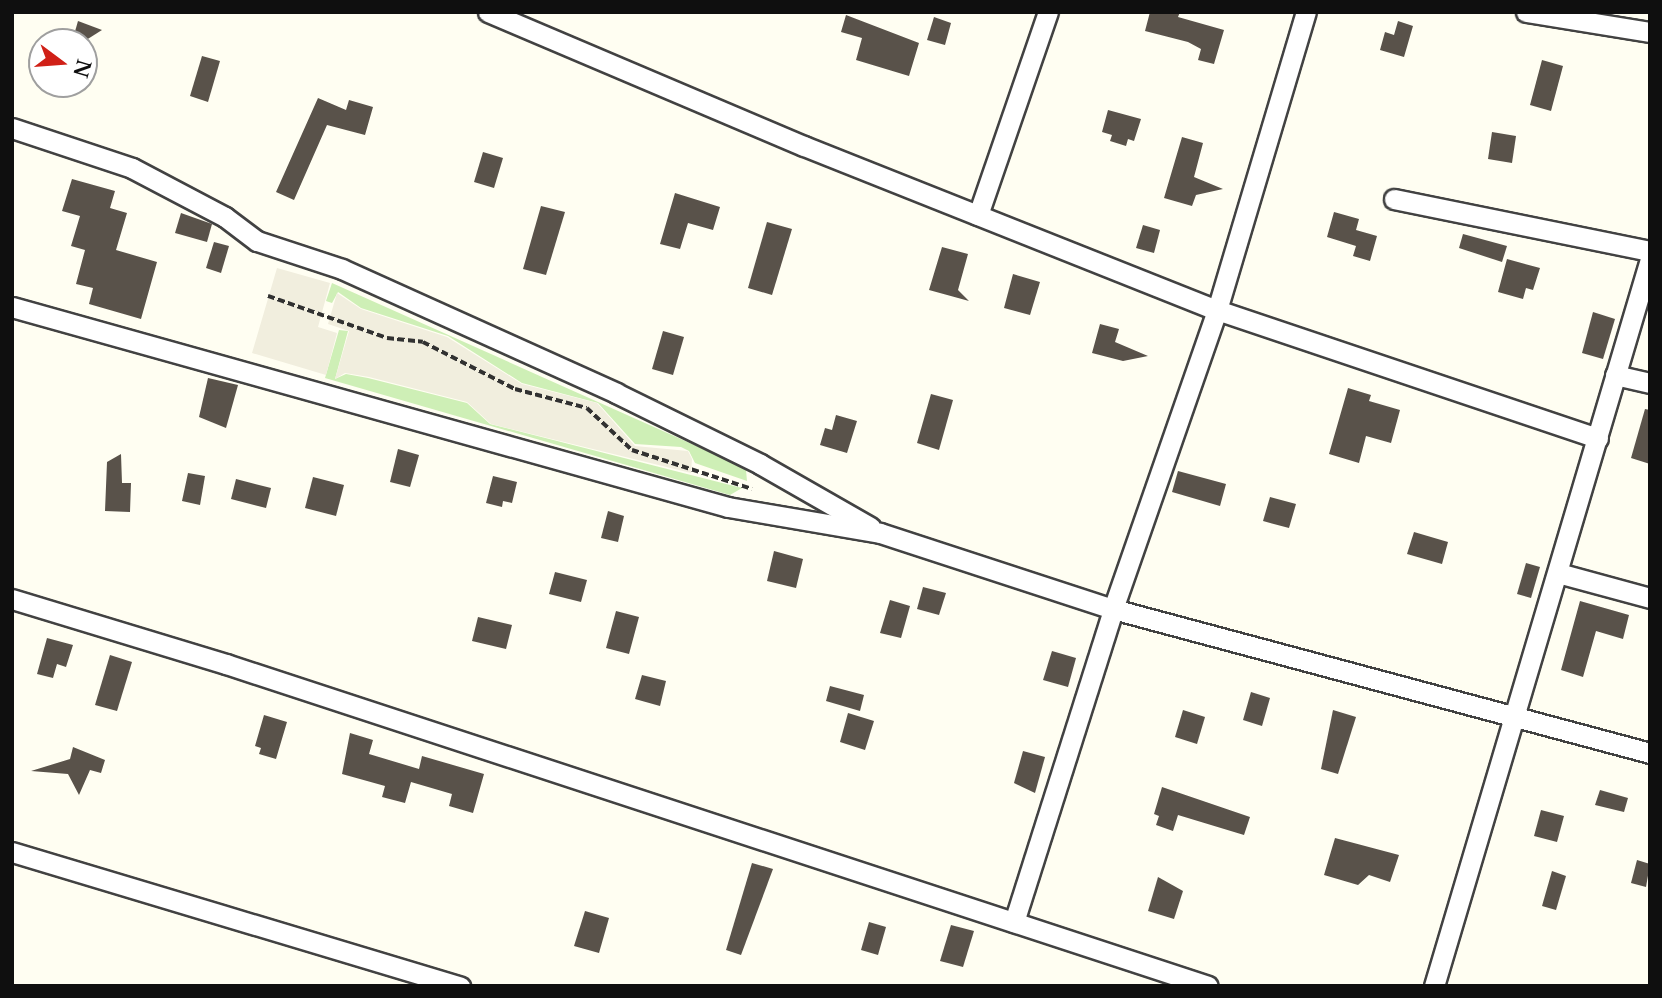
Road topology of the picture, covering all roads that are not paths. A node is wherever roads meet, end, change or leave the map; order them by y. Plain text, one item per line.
1 (488, 12) edge
2 (1048, 12) edge
3 (1306, 12) edge
4 (1526, 12) edge
5 (1650, 32) edge
6 (12, 128) edge
7 (1394, 199) dead end
8 (978, 215) junction
9 (1650, 251) edge
10 (1650, 259) edge
11 (12, 307) edge
12 (1217, 310) junction
13 (1615, 374) junction
14 (1650, 383) edge
15 (1598, 438) junction
16 (880, 533) junction
17 (1559, 573) junction
18 (1650, 598) edge
19 (12, 599) edge
20 (1113, 609) junction
21 (1518, 716) junction
22 (1650, 753) edge
23 (12, 852) edge
24 (1014, 922) junction
25 (460, 986) edge
26 (1208, 986) edge
27 (1434, 986) edge

1 - 8 street
2 - 8 street
3 - 12 street
4 - 5 street
6 - 16 street
7 - 9 street
8 - 12 street
10 - 13 street
11 - 16 street
12 - 15 street
12 - 20 street
13 - 14 street
13 - 15 street
15 - 17 street
16 - 20 street
17 - 18 street
17 - 21 street
19 - 24 street
20 - 21 street
20 - 24 street
21 - 22 street
21 - 27 street
23 - 25 street
24 - 26 street

